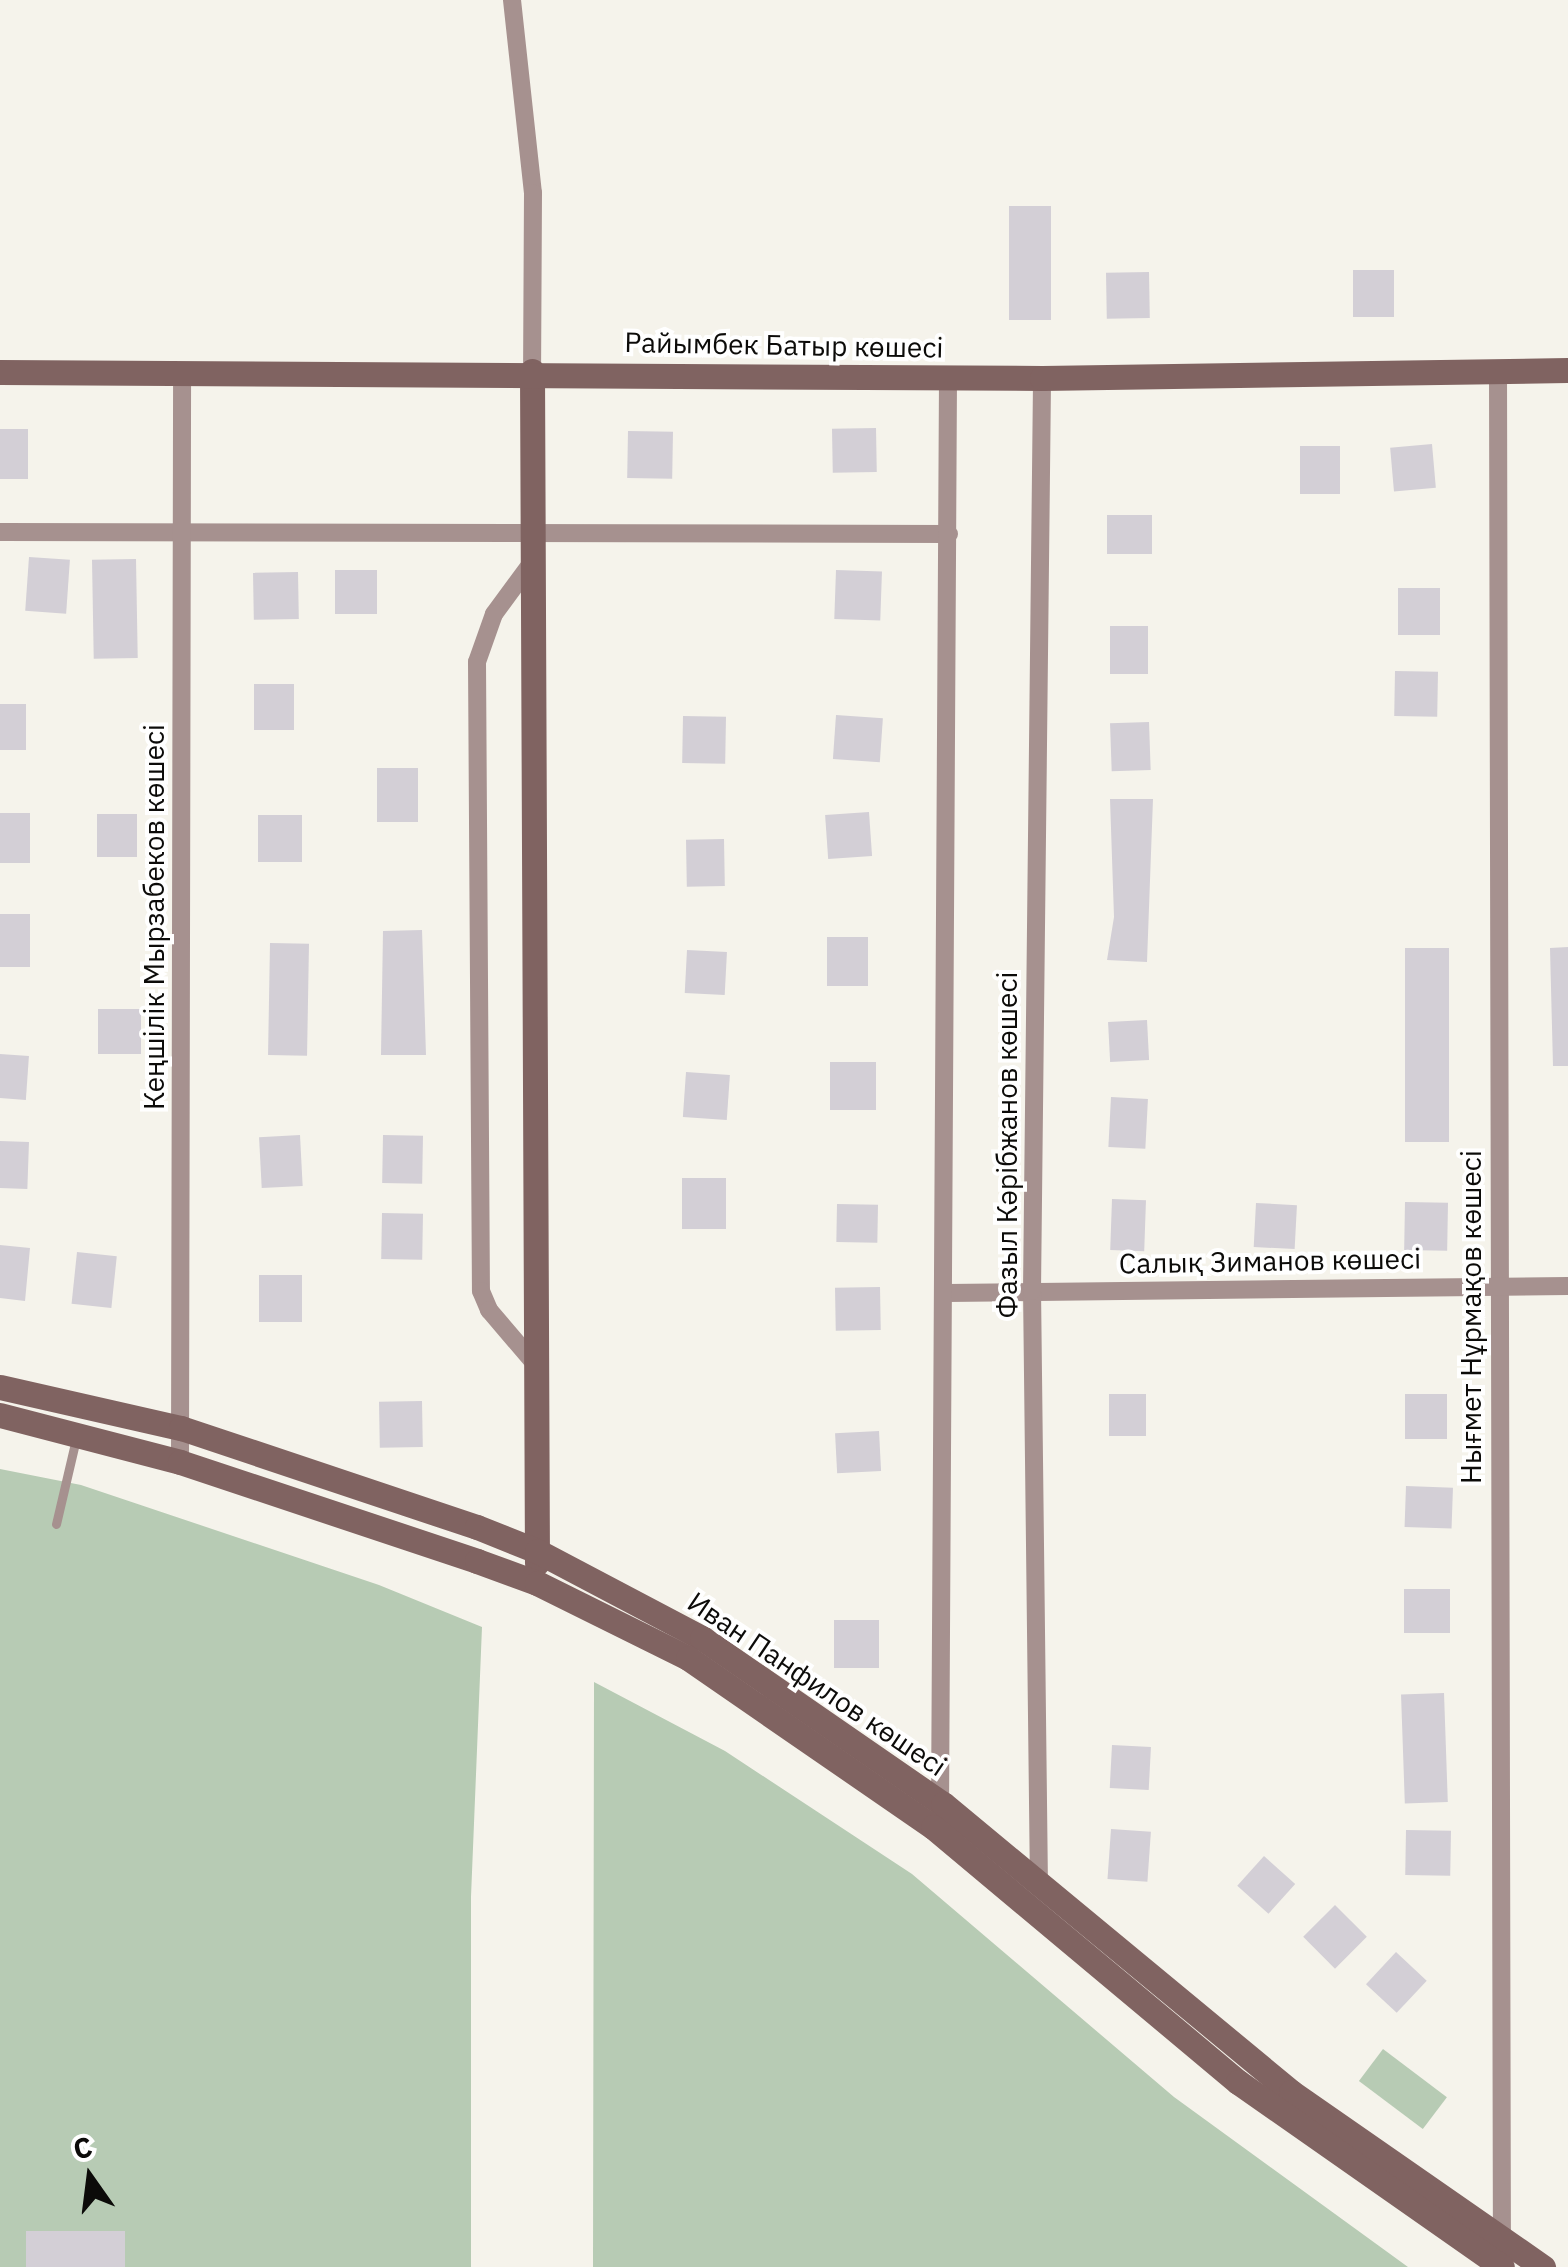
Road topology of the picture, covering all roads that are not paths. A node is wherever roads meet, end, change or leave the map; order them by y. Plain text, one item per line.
1 (512, 0) edge
2 (1498, 370) junction
3 (1568, 370) edge
4 (532, 371) junction
5 (0, 372) edge
6 (182, 372) junction
7 (948, 377) junction
8 (1042, 378) junction
9 (0, 532) edge
10 (182, 532) junction
11 (949, 534) junction
12 (536, 546) junction
13 (1498, 1285) junction
14 (1568, 1286) edge
15 (1032, 1291) junction
16 (947, 1293) junction
17 (539, 1369) junction
18 (0, 1387) edge
19 (0, 1415) edge
20 (180, 1428) junction
21 (78, 1432) junction
22 (180, 1462) junction
23 (56, 1524) dead end
24 (537, 1551) junction
25 (537, 1582) junction
26 (938, 1816) junction
27 (1037, 1901) junction
28 (1498, 2256) edge
29 (1543, 2267) edge

1 - 4 street
2 - 3 street, Райымбек Батыр көшесі
2 - 8 street, Райымбек Батыр көшесі
2 - 13 street, Нығмет Нұрмақов көшесі
4 - 6 street, Райымбек Батыр көшесі
4 - 7 street, Райымбек Батыр көшесі
4 - 12 street
5 - 6 street, Райымбек Батыр көшесі
6 - 10 street, Кеңшілік Мырзабеков көшесі
7 - 8 street, Райымбек Батыр көшесі
7 - 11 street
8 - 15 street, Фазыл Кәрібжанов көшесі
9 - 10 street
10 - 12 street
10 - 20 street, Кеңшілік Мырзабеков көшесі
11 - 12 street
11 - 16 street
12 - 17 street
12 - 17 street
13 - 14 street, Салық Зиманов көшесі
13 - 15 street, Салық Зиманов көшесі
13 - 28 street, Нығмет Нұрмақов көшесі
15 - 16 street, Салық Зиманов көшесі
15 - 27 street, Фазыл Кәрібжанов көшесі
16 - 26 street
17 - 24 street
18 - 20 street, Иван Панфилов көшесі
19 - 21 street, Иван Панфилов көшесі
20 - 22 street, Кеңшілік Мырзабеков көшесі
20 - 24 street, Иван Панфилов көшесі
21 - 22 street, Иван Панфилов көшесі
21 - 23 lane
22 - 25 street, Иван Панфилов көшесі
24 - 25 street
24 - 26 street, Иван Панфилов көшесі
25 - 26 street, Иван Панфилов көшесі
26 - 27 street, Иван Панфилов көшесі
27 - 28 street, Иван Панфилов көшесі
28 - 29 street, Иван Панфилов көшесі

